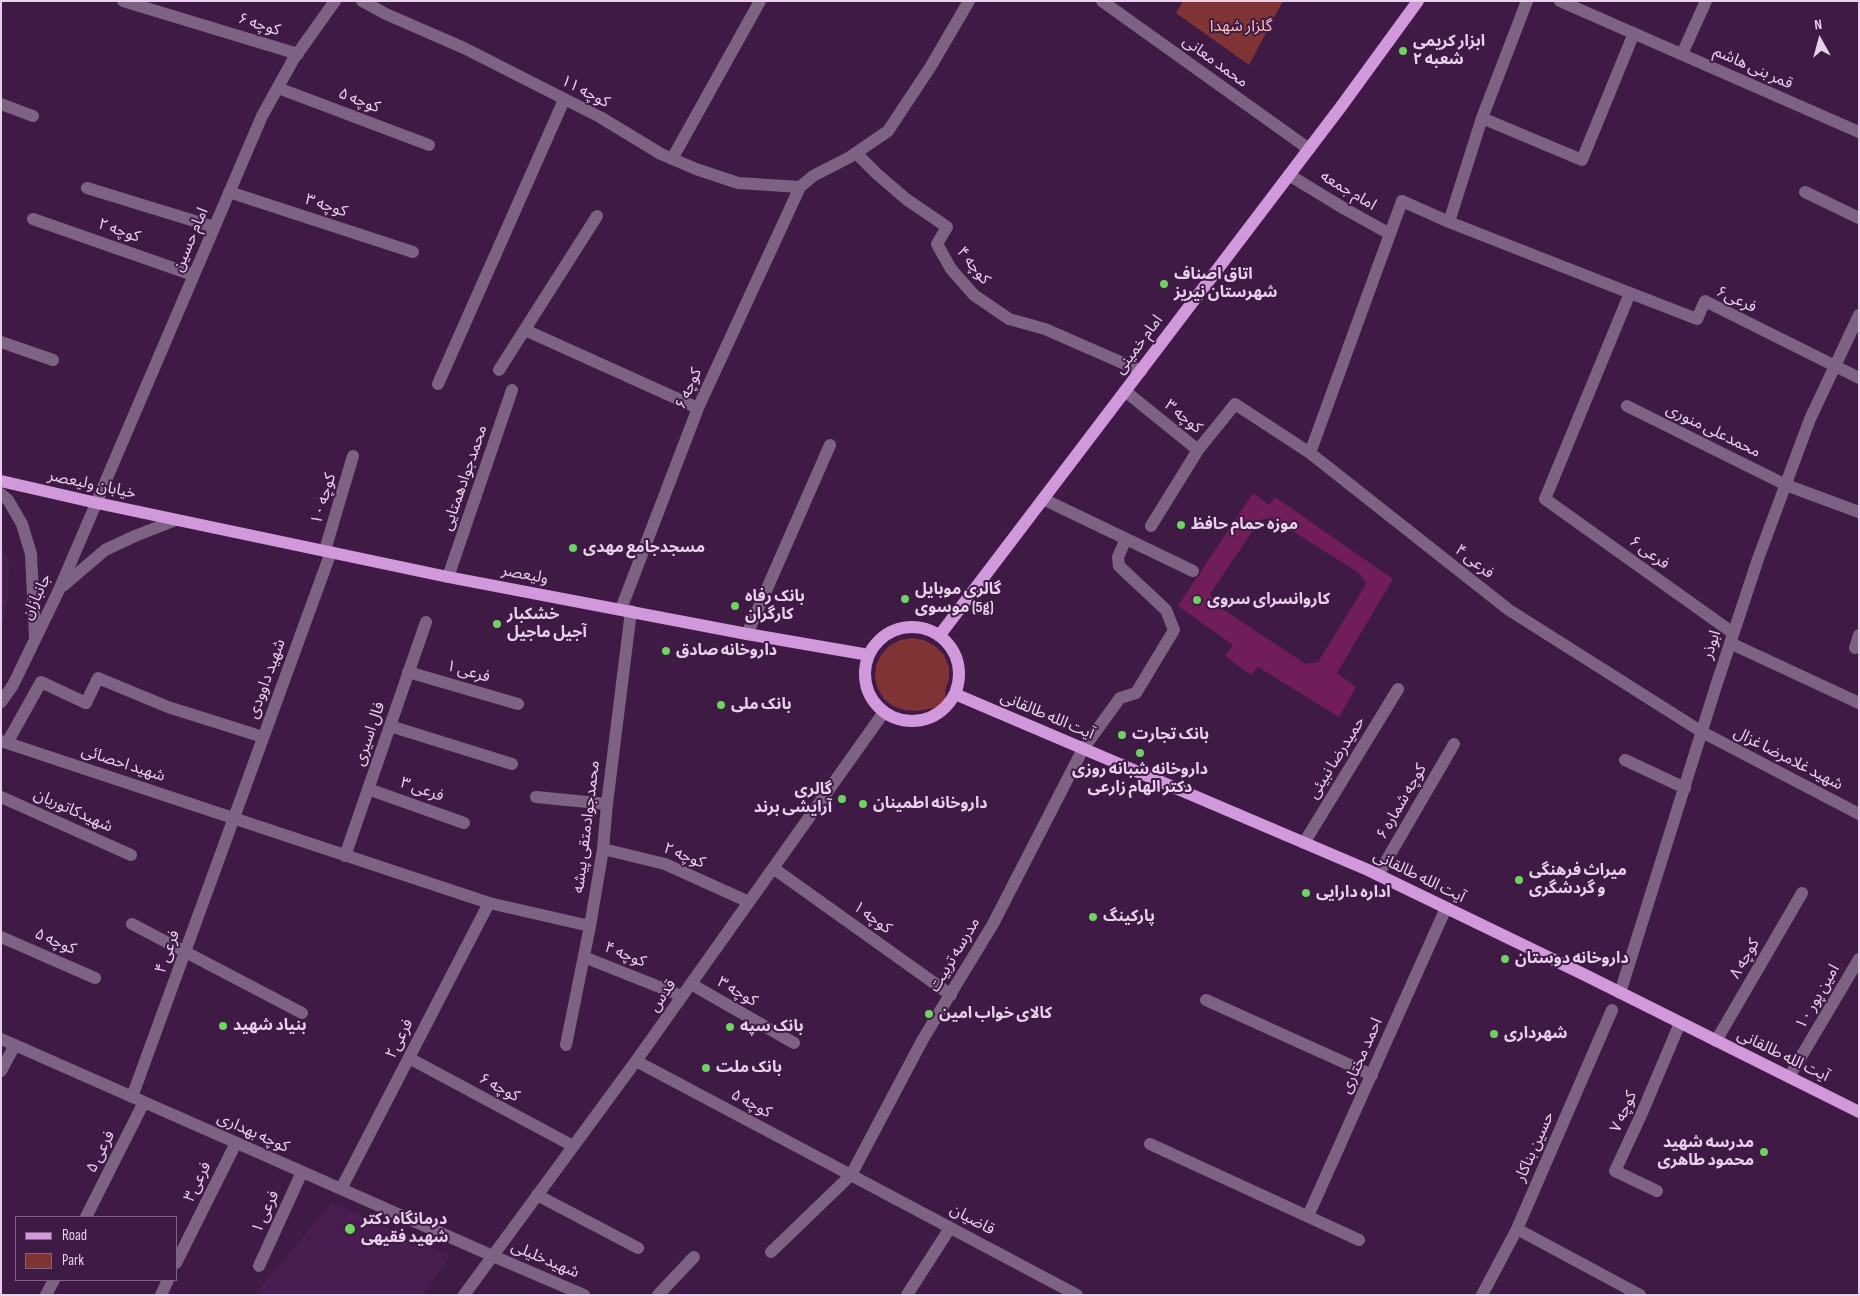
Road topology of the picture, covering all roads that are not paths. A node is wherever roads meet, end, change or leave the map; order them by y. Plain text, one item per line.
1 (123, 1) edge
2 (335, 1) edge
3 (362, 1) edge
4 (760, 1) edge
5 (1102, 1) edge
6 (1418, 1) edge
7 (1527, 1) edge
8 (1560, 1) edge
9 (1706, 1) edge
10 (966, 2) edge
11 (1581, 6) edge
12 (1634, 33) junction
13 (298, 54) junction
14 (1682, 54) junction
15 (278, 88) junction
16 (564, 100) junction
17 (1, 104) edge
18 (33, 116) dead end
19 (1482, 118) junction
20 (1859, 132) edge
21 (429, 144) dead end
22 (1309, 149) junction
23 (856, 153) junction
24 (672, 159) junction
25 (1290, 175) junction
26 (87, 188) dead end
27 (800, 188) junction
28 (229, 192) junction
29 (1805, 192) dead end
30 (597, 216) dead end
31 (1859, 218) edge
32 (33, 219) dead end
33 (1449, 222) junction
34 (214, 227) junction
35 (1390, 234) junction
36 (413, 252) dead end
37 (194, 275) junction
38 (1630, 292) junction
39 (1859, 315) edge
40 (525, 330) junction
41 (1, 342) edge
42 (53, 360) dead end
43 (1834, 366) junction
44 (499, 370) dead end
45 (1141, 370) junction
46 (1859, 378) edge
47 (438, 384) dead end
48 (512, 390) dead end
49 (1125, 391) junction
50 (1235, 404) joint
51 (1627, 406) dead end
52 (698, 408) junction
53 (830, 445) dead end
54 (1198, 450) junction
55 (1310, 453) junction
56 (354, 456) dead end
57 (1, 481) edge
58 (1786, 484) junction
59 (1, 494) edge
60 (1043, 499) junction
61 (97, 503) junction
62 (1859, 512) edge
63 (176, 520) junction
64 (1151, 526) dead end
65 (1126, 539) junction
66 (328, 551) junction
67 (1193, 571) dead end
68 (448, 576) junction
69 (59, 590) junction
70 (626, 610) junction
71 (426, 622) dead end
72 (747, 634) junction
73 (939, 636) junction
74 (1732, 638) junction
75 (35, 640) junction
76 (869, 655) junction
77 (408, 672) junction
78 (1398, 689) dead end
79 (955, 694) junction
80 (1, 702) edge
81 (1859, 703) edge
82 (518, 704) dead end
83 (884, 712) junction
84 (390, 726) junction
85 (1702, 732) junction
86 (263, 737) junction
87 (4, 742) edge
88 (1454, 744) dead end
89 (1083, 749) junction
90 (1625, 760) dead end
91 (512, 764) dead end
92 (1684, 788) junction
93 (368, 789) junction
94 (536, 797) dead end
95 (1, 798) edge
96 (607, 804) junction
97 (1859, 814) edge
98 (234, 818) junction
99 (464, 823) dead end
100 (1304, 843) junction
101 (604, 849) junction
102 (131, 854) dead end
103 (345, 856) junction
104 (774, 868) junction
105 (1378, 875) junction
106 (1802, 893) dead end
107 (749, 902) junction
108 (489, 904) junction
109 (1446, 908) junction
110 (132, 924) dead end
111 (590, 926) junction
112 (1, 937) edge
113 (185, 952) junction
114 (584, 956) junction
115 (1859, 960) edge
116 (95, 978) dead end
117 (691, 984) junction
118 (1620, 993) junction
119 (951, 994) junction
120 (682, 996) junction
121 (1206, 1000) dead end
122 (1612, 1010) dead end
123 (302, 1012) dead end
124 (1680, 1023) junction
125 (1, 1039) edge
126 (1716, 1041) junction
127 (794, 1043) dead end
128 (15, 1045) junction
129 (566, 1045) dead end
130 (409, 1058) junction
131 (636, 1061) junction
132 (1, 1071) edge
133 (1372, 1075) junction
134 (1789, 1078) junction
135 (132, 1097) junction
136 (144, 1102) junction
137 (1859, 1112) edge
138 (236, 1143) junction
139 (1150, 1144) dead end
140 (574, 1146) junction
141 (302, 1172) junction
142 (851, 1175) junction
143 (341, 1189) junction
144 (1657, 1191) dead end
145 (537, 1194) junction
146 (87, 1216) edge
147 (1308, 1216) junction
148 (950, 1228) junction
149 (1517, 1229) junction
150 (1359, 1240) dead end
151 (638, 1248) dead end
152 (771, 1252) dead end
153 (493, 1256) junction
154 (694, 1257) dead end
155 (178, 1259) edge
156 (259, 1266) dead end
157 (53, 1281) edge
158 (167, 1281) edge
159 (46, 1295) edge
160 (160, 1295) edge
161 (464, 1295) edge
162 (584, 1295) edge
163 (658, 1295) edge
164 (907, 1295) edge
165 (1077, 1295) edge
166 (1482, 1295) edge
167 (1640, 1295) edge

1 - 13 street, کوچه ۶
2 - 13 street, امام حسین
3 - 16 street, کوچه ۱۱
4 - 24 street
5 - 22 street, محمد معانی
6 - 22 main road, امام خمینی
7 - 19 street
8 - 11 street, قمر بنی هاشم
9 - 14 street
10 - 23 street
11 - 12 street, قمر بنی هاشم
12 - 14 street, قمر بنی هاشم
12 - 19 street
13 - 15 street, امام حسین
14 - 20 street, قمر بنی هاشم
15 - 21 street, کوچه ۵
15 - 28 street, امام حسین
16 - 24 street, کوچه ۱۱
16 - 47 street
17 - 18 street
19 - 33 street
22 - 25 main road, امام خمینی
23 - 27 street
23 - 45 street, کوچه ۴
24 - 27 street, کوچه ۱۱
25 - 35 street, امام جمعه
25 - 45 main road, امام خمینی
26 - 34 street
27 - 52 street, ۶ کوچه
28 - 34 street, امام حسین
28 - 36 street, کوچه ۳
29 - 31 street
30 - 40 street
32 - 37 street, کوچه ۲
33 - 35 street
33 - 38 street
34 - 37 street, امام حسین
35 - 55 street
37 - 61 street, امام حسین
38 - 43 street, فرعی۶
38 - 74 street, فرعی ۶
39 - 43 street, ابوذر
40 - 44 street
40 - 52 street
41 - 42 street
43 - 46 street
43 - 58 street, ابوذر
45 - 49 main road, امام خمینی
48 - 68 street, محمدجوادهمتایی
49 - 54 street, کوچه ۳
49 - 60 main road, امام خمینی
50 - 54 street, کوچه ۳
50 - 55 street, فرعی ۴
51 - 58 street, محمدعلی منوری
52 - 70 street, ۶ کوچه
53 - 72 street
54 - 64 street
55 - 85 street, فرعی ۴
56 - 66 street, کوچه ۱۰
57 - 61 main road, خیابان ولیعصر
58 - 62 street, محمدعلی منوری
58 - 74 street, ابوذر
59 - 75 street
60 - 65 street
60 - 73 main road, امام خمینی
61 - 63 main road, خیابان ولیعصر
61 - 69 street, جانبازان
63 - 66 main road, ولیعصر
63 - 69 street
65 - 67 street
65 - 89 street, مدرسه تربیت
66 - 68 main road, ولیعصر
66 - 86 street, شهید داوودی
68 - 70 main road, ولیعصر
69 - 75 street, جانبازان
70 - 72 main road, ولیعصر
70 - 96 street, محمدجوادمتقی پیشه
71 - 77 street, فال اسیری
72 - 76 main road, ولیعصر
73 - 76 main road
73 - 79 main road
74 - 81 street, فرعی ۶
74 - 85 street, ابوذر
75 - 80 street, جانبازان
76 - 83 main road
77 - 82 street, فرعی ۱
77 - 84 street, فال اسیری
78 - 100 street, حمیدرضا نبیئی
79 - 83 main road
79 - 89 main road, آیت الله طالقانی
83 - 104 street, قدس
84 - 91 street
84 - 93 street, فال اسیری
85 - 92 street, ابوذر
85 - 97 street, شهید غلامرضا غزال
86 - 87 street
86 - 98 street, شهید داوودی
87 - 98 street, شهید احصائی
88 - 105 street, کوچه شماره ۶
89 - 100 main road, آیت الله طالقانی
89 - 119 street, مدرسه تربیت
90 - 92 street
92 - 118 street, ابوذر
93 - 99 street, فرعی ۳
93 - 103 street, فال اسیری
94 - 96 street
95 - 102 street, شهیدکاتوریان
96 - 101 street, محمدجوادمتقی پیشه
98 - 103 street, شهید احصائی
98 - 113 street, فرعی ۴
100 - 105 main road, آیت الله طالقانی
101 - 107 street, کوچه ۲
101 - 111 street, محمدجوادمتقی پیشه
103 - 108 street, شهید احصائی
104 - 107 street, قدس
104 - 119 street, کوچه ۱
105 - 109 main road, آیت الله طالقانی
106 - 126 street, کوچه ۸
107 - 117 street, قدس
108 - 111 street, شهید احصائی
108 - 130 street, فرعی۲
109 - 118 main road, آیت الله طالقانی
109 - 133 street, احمد مختاری
110 - 113 street
111 - 114 street, محمدجوادمتقی پیشه
112 - 116 street, کوچه ۵
113 - 123 street
113 - 135 street, فرعی ۴
114 - 120 street, کوچه ۴
114 - 129 street, محمدجوادمتقی پیشه
115 - 134 street, امین پور ۱۰
117 - 120 street, قدس
117 - 127 street, کوچه ۳
118 - 124 main road, آیت الله طالقانی
119 - 142 street, مدرسه تربیت
120 - 131 street, قدس
121 - 133 street
122 - 149 street, حسین بناکار
124 - 126 main road, آیت الله طالقانی
124 - 144 street, کوچه ۷
125 - 128 street, کوچه بهداری
126 - 134 main road, آیت الله طالقانی
128 - 132 street
128 - 135 street, کوچه بهداری
130 - 140 street, کوچه ۶
130 - 143 street, فرعی۲
131 - 140 street, قدس
131 - 142 street, کوچه ۵
133 - 147 street, احمد مختاری
134 - 137 main road, آیت الله طالقانی
135 - 136 street, کوچه بهداری
136 - 138 street, کوچه بهداری
136 - 146 street, فرعی ۵
138 - 141 street, کوچه بهداری
138 - 155 street, فرعی۳
139 - 147 street
140 - 145 street, قدس
141 - 143 street, کوچه بهداری
141 - 156 street, فرعی ۱
142 - 148 street, قاضیان
142 - 152 street, مدرسه تربیت
143 - 153 street, کوچه بهداری
145 - 151 street
145 - 153 street, قدس
147 - 150 street
148 - 164 street
148 - 165 street, قاضیان
149 - 166 street, حسین بناکار
149 - 167 street
153 - 161 street, قدس
153 - 162 street, شهیدخلیلی
154 - 163 street
157 - 159 street
158 - 160 street

